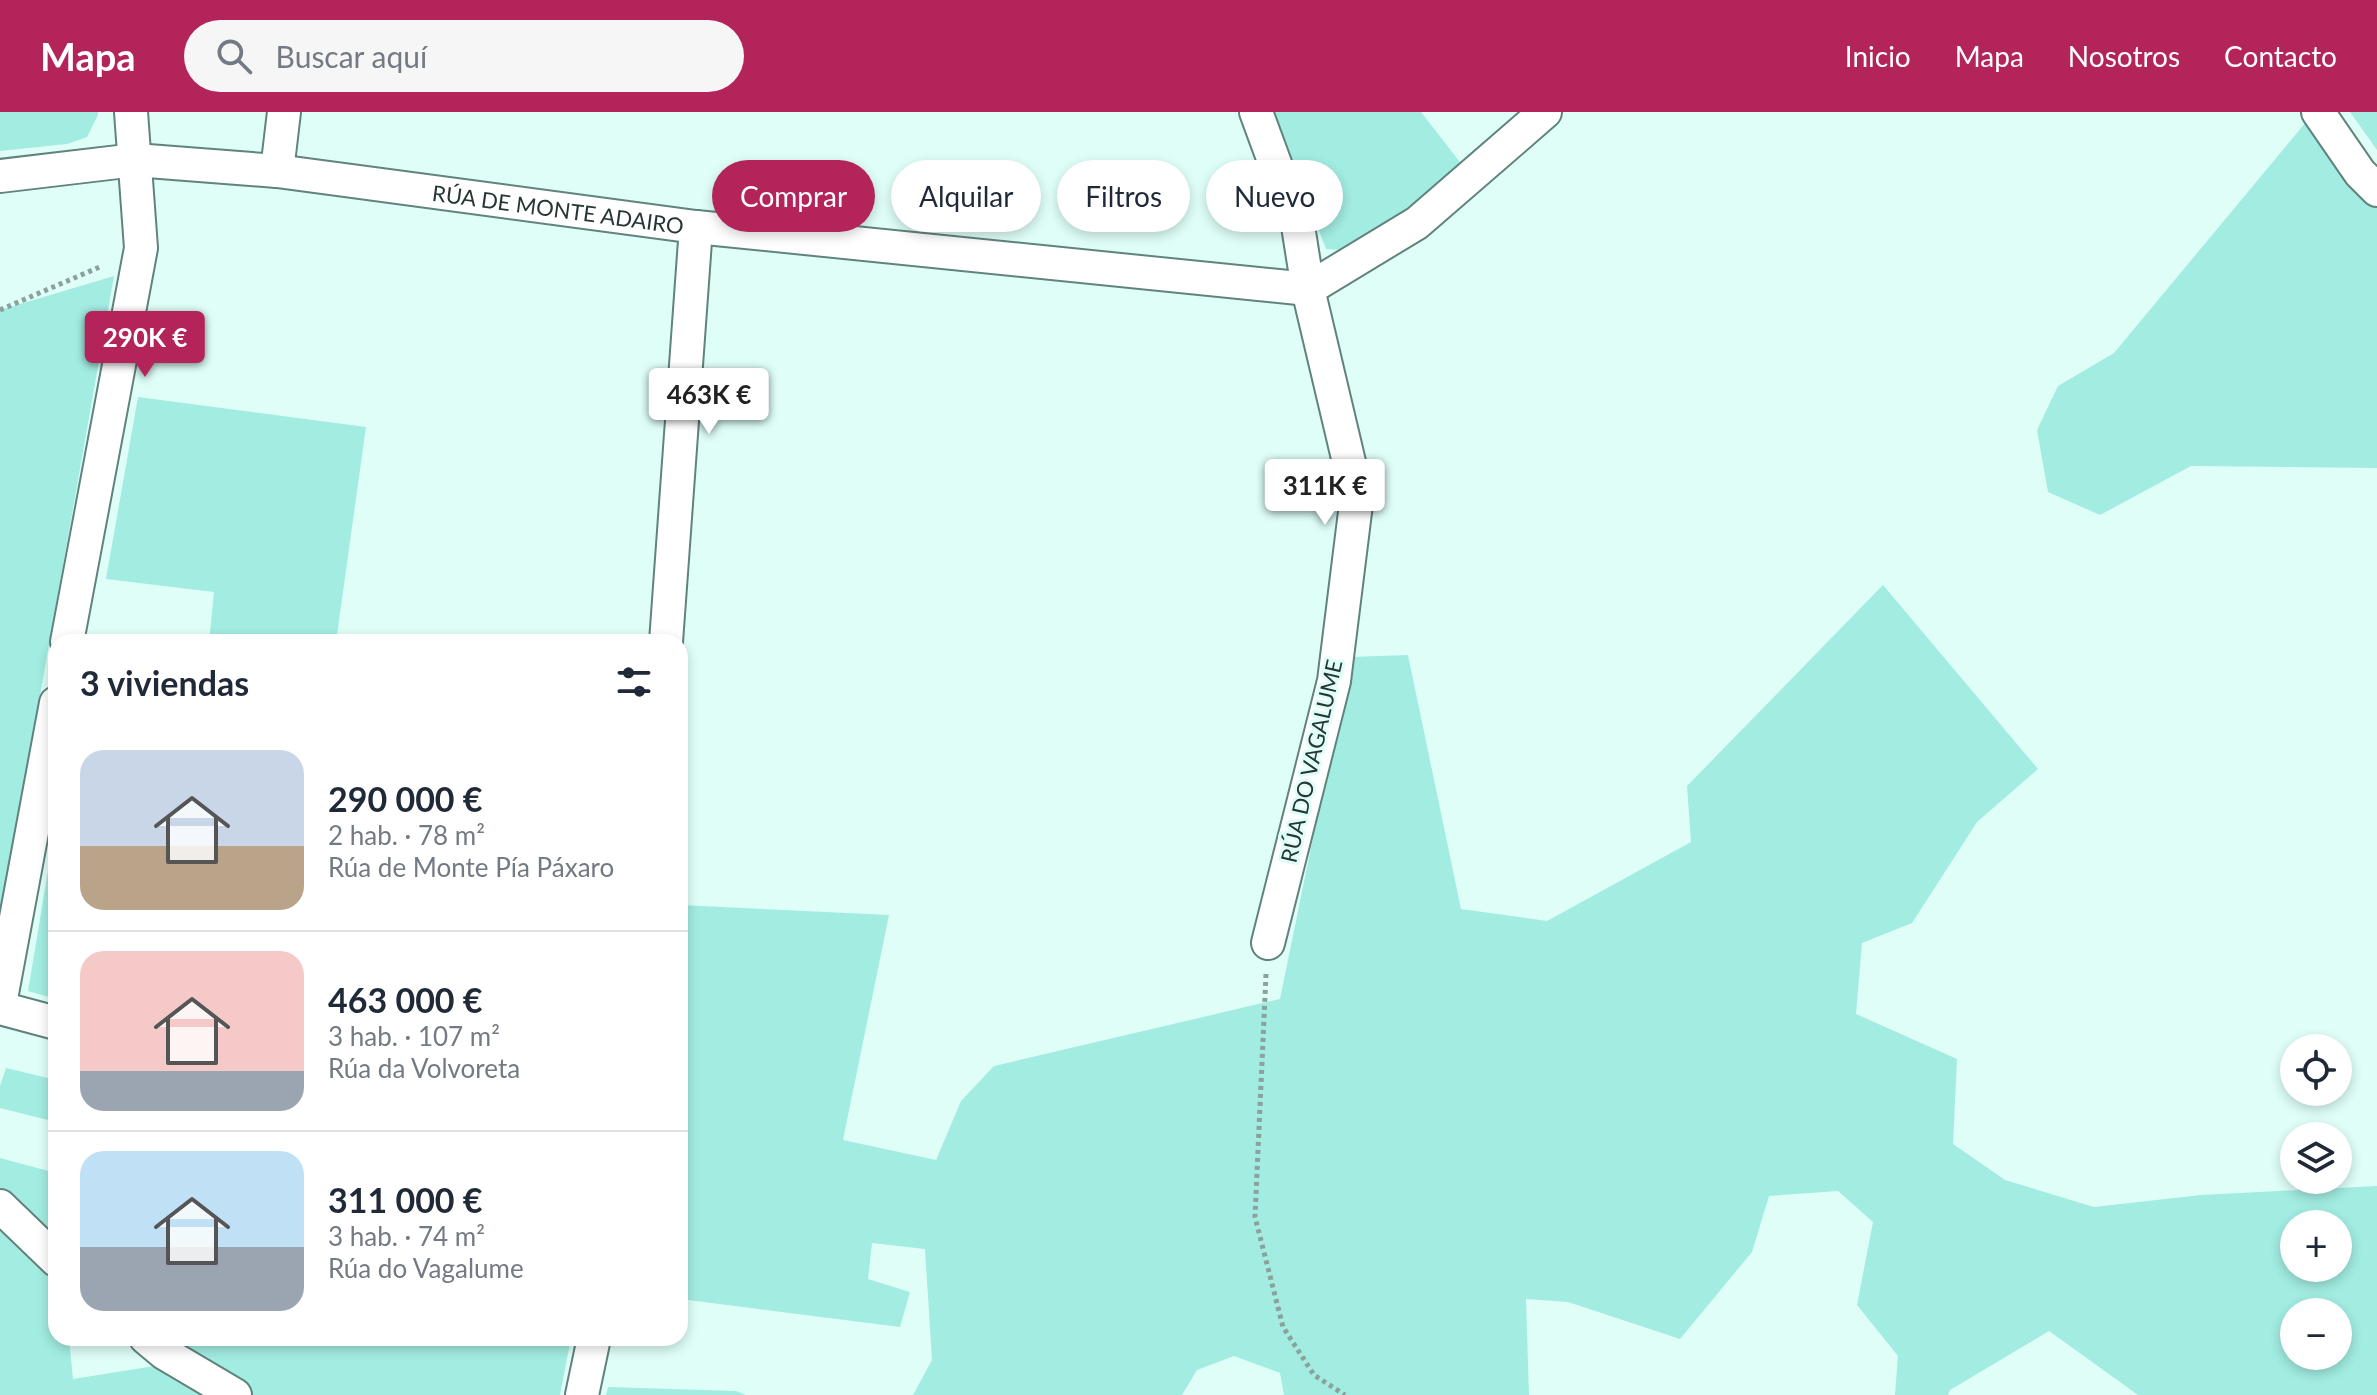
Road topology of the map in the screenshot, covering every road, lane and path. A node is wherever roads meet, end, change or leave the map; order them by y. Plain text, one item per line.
1 (131, 112) edge
2 (284, 112) edge
3 (1256, 112) edge
4 (1545, 112) edge
5 (2318, 112) edge
6 (135, 160) junction
7 (277, 171) junction
8 (0, 176) edge
9 (2377, 190) edge
10 (696, 227) junction
11 (141, 248) junction
12 (1308, 289) junction
13 (0, 310) edge
14 (69, 634) edge
15 (667, 634) edge
16 (48, 746) edge
17 (1268, 943) joint
18 (0, 1006) edge
19 (48, 1021) edge
20 (0, 1206) edge
21 (48, 1252) edge
22 (156, 1346) edge
23 (592, 1346) edge
24 (235, 1395) edge
25 (582, 1395) edge
26 (1345, 1395) edge

1 - 6 street
2 - 7 street
3 - 12 street, RÚA DO VAGALUME
4 - 12 street
5 - 9 street
6 - 7 street, RÚA DE MONTE ADAIRO
6 - 8 street, RÚA DE MONTE ADAIRO
6 - 11 street
7 - 10 street, RÚA DE MONTE ADAIRO
10 - 12 street, RÚA DE MONTE ADAIRO
10 - 15 street
11 - 13 path
11 - 14 street
12 - 17 street, RÚA DO VAGALUME
16 - 18 street
17 - 26 path
18 - 19 street
20 - 21 street
22 - 24 street
23 - 25 street

